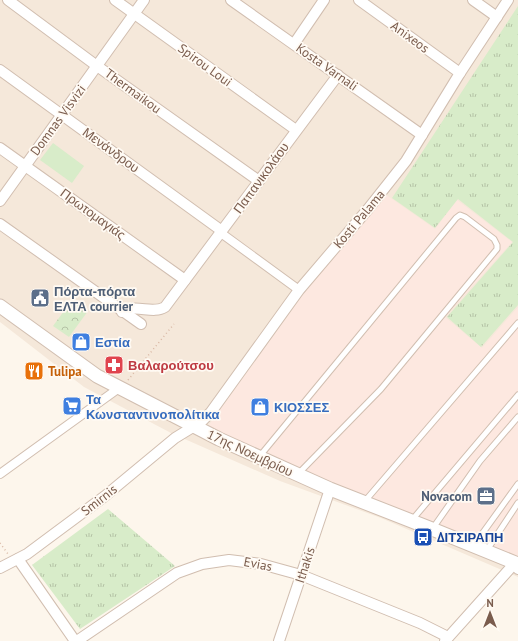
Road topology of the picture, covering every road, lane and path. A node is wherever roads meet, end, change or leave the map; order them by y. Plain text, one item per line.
1 (8, 0) edge
2 (114, 0) edge
3 (144, 0) edge
4 (231, 0) edge
5 (324, 0) edge
6 (359, 0) edge
7 (473, 0) edge
8 (508, 0) edge
9 (134, 14) junction
10 (497, 17) junction
11 (294, 44) junction
12 (97, 66) junction
13 (0, 70) edge
14 (460, 73) junction
15 (338, 75) junction
16 (62, 114) junction
17 (296, 130) junction
18 (422, 135) junction
19 (0, 148) edge
20 (25, 166) junction
21 (259, 181) junction
22 (0, 201) edge
23 (0, 224) edge
24 (221, 232) junction
25 (185, 280) junction
26 (299, 290) junction
27 (0, 306) edge
28 (122, 312) junction
29 (518, 323) edge
30 (141, 324) dead end
31 (174, 324) dead end
32 (119, 388) junction
33 (518, 395) edge
34 (518, 417) edge
35 (194, 427) junction
36 (258, 458) junction
37 (0, 474) edge
38 (297, 475) junction
39 (518, 484) edge
40 (330, 489) junction
41 (365, 502) junction
42 (518, 503) edge
43 (412, 520) junction
44 (432, 528) junction
45 (0, 543) edge
46 (474, 545) junction
47 (486, 551) junction
48 (15, 560) junction
49 (517, 566) edge
50 (0, 568) edge
51 (302, 575) junction
52 (447, 639) edge
53 (76, 641) edge
54 (279, 641) edge

1 - 12 street, Thermaikou
2 - 9 street, Spirou Loui
3 - 9 street, Domnas Visvizi
4 - 11 street, Kosta Varnali
5 - 11 street
6 - 14 street, Anixeos
7 - 10 street
8 - 10 street, Kosti Palama
9 - 12 street, Domnas Visvizi
9 - 17 street, Spirou Loui
10 - 14 street, Kosti Palama
11 - 15 street, Kosta Varnali
12 - 16 street, Domnas Visvizi
12 - 21 street, Thermaikou
13 - 16 street, Μενάνδρου
14 - 18 street, Kosti Palama
15 - 17 street, Παπανικολάου
15 - 18 street, Kosta Varnali
16 - 20 street, Domnas Visvizi
16 - 24 street, Μενάνδρου
17 - 21 street, Παπανικολάου
18 - 26 street, Kosti Palama
19 - 20 street, Πρωτομαγιάς
20 - 22 street, Domnas Visvizi
20 - 25 street, Πρωτομαγιάς
21 - 24 street, Παπανικολάου
23 - 28 street
24 - 25 street, Παπανικολάου
24 - 26 street, Μενάνδρου
25 - 28 street, Παπανικολάου
26 - 35 street, Kosti Palama
27 - 32 street, 17ης Νοεμβρίου
28 - 30 street
29 - 41 lane
31 - 32 path
32 - 35 street, 17ης Νοεμβρίου
32 - 37 street
33 - 43 lane
34 - 44 lane
35 - 36 street, 17ης Νοεμβρίου
35 - 48 street, Smirnis
36 - 38 street, 17ης Νοεμβρίου
36 - 38 lane
38 - 40 street, 17ης Νοεμβρίου
39 - 46 lane
40 - 41 street, 17ης Νοεμβρίου
40 - 51 street, Ithakis
41 - 43 street, 17ης Νοεμβρίου
42 - 47 lane
43 - 44 street, 17ης Νοεμβρίου
44 - 46 street, 17ης Νοεμβρίου
45 - 48 path
46 - 47 street, 17ης Νοεμβρίου
47 - 49 street, 17ης Νοεμβρίου
48 - 50 street, Smirnis
48 - 53 street
49 - 52 street
51 - 52 street, Evias
51 - 53 street, Evias
51 - 54 street, Ithakis

